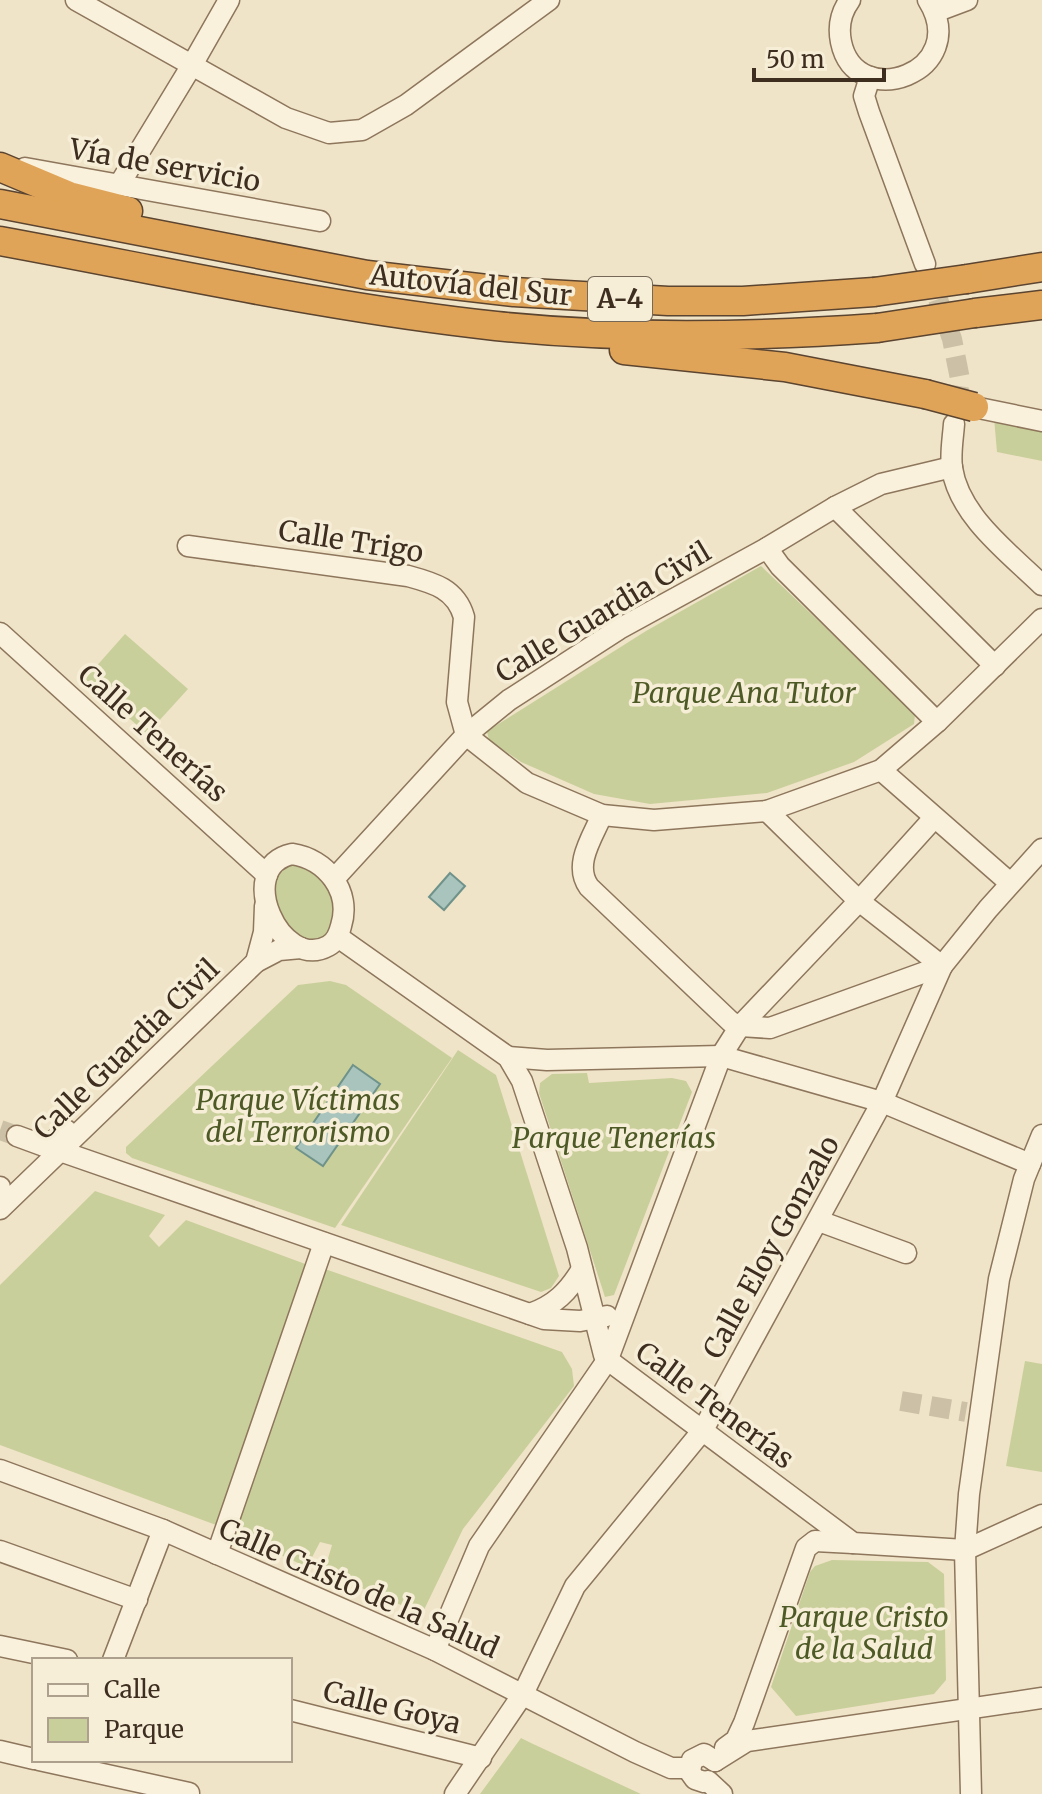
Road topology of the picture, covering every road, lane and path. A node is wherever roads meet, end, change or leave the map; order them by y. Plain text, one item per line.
1 (76, 0) edge
2 (229, 0) edge
3 (549, 0) edge
4 (967, 0) edge
5 (841, 5) edge
6 (932, 6) edge
7 (192, 65) junction
8 (870, 77) junction
9 (0, 166) edge
10 (119, 185) junction
11 (0, 204) edge
12 (320, 221) dead end
13 (0, 241) edge
14 (925, 264) tunnel mouth
15 (1042, 264) edge
16 (367, 275) junction
17 (1042, 305) edge
18 (498, 326) junction
19 (964, 415) junction
20 (1042, 421) edge
21 (952, 467) junction
22 (835, 507) junction
23 (188, 546) dead end
24 (767, 548) junction
25 (1042, 585) edge
26 (1042, 619) edge
27 (0, 633) edge
28 (995, 666) junction
29 (937, 722) junction
30 (466, 735) junction
31 (881, 770) junction
32 (767, 811) junction
33 (602, 815) junction
34 (934, 818) junction
35 (1042, 849) edge
36 (267, 875) junction
37 (334, 879) junction
38 (1010, 883) junction
39 (859, 901) junction
40 (265, 902) junction
41 (338, 937) junction
42 (301, 948) junction
43 (256, 962) junction
44 (942, 966) junction
45 (196, 1020) junction
46 (740, 1026) junction
47 (721, 1056) junction
48 (508, 1057) junction
49 (547, 1060) junction
50 (760, 1066) junction
51 (526, 1091) junction
52 (882, 1102) junction
53 (1042, 1135) edge
54 (17, 1136) tunnel mouth
55 (60, 1151) junction
56 (1032, 1176) edge
57 (0, 1209) edge
58 (819, 1221) junction
59 (324, 1243) junction
60 (906, 1253) dead end
61 (582, 1269) junction
62 (626, 1311) junction
63 (530, 1314) junction
64 (595, 1319) junction
65 (608, 1359) junction
66 (703, 1430) junction
67 (0, 1470) edge
68 (1042, 1515) edge
69 (163, 1530) junction
70 (853, 1543) junction
71 (965, 1550) junction
72 (0, 1551) edge
73 (217, 1554) junction
74 (137, 1600) junction
75 (0, 1646) edge
76 (435, 1650) junction
77 (57, 1658) edge
78 (114, 1658) edge
79 (523, 1694) junction
80 (1042, 1698) edge
81 (968, 1709) junction
82 (292, 1711) edge
83 (0, 1751) edge
84 (32, 1758) edge
85 (481, 1758) junction
86 (50, 1762) edge
87 (708, 1777) edge
88 (189, 1793) edge
89 (455, 1794) edge
90 (971, 1794) edge

1 - 7 street
2 - 7 street
3 - 7 street
4 - 6 street
5 - 8 street
6 - 8 street
7 - 10 street
8 - 14 street
9 - 10 street, Vía de servicio
9 - 16 highway
10 - 12 street, Vía de servicio
11 - 16 highway, Autovía del Sur / A-4
13 - 18 highway, Autovía del Sur / A-4
15 - 16 highway, Autovía del Sur / A-4, bridge
17 - 18 highway, Autovía del Sur / A-4, bridge
18 - 19 highway, bridge
19 - 20 street
19 - 21 street
21 - 22 street, Calle Guardia Civil
21 - 25 street
22 - 24 street, Calle Guardia Civil
22 - 28 street
23 - 30 street, Calle Trigo
24 - 29 street
24 - 30 street, Calle Guardia Civil
26 - 28 street
27 - 36 street, Calle Tenerías
28 - 29 street
29 - 31 street
30 - 33 street
30 - 37 street, Calle Guardia Civil
31 - 32 street
31 - 34 street
32 - 33 street
32 - 39 street
33 - 46 street
34 - 38 street
34 - 39 street
35 - 38 street, Calle Eloy Gonzalo
36 - 37 street
36 - 40 street
37 - 41 street
38 - 44 street, Calle Eloy Gonzalo
39 - 44 street
39 - 46 street
40 - 42 street
40 - 43 street, Calle Guardia Civil
41 - 42 street
41 - 48 street, Calle Tenerías
42 - 43 street, Calle Guardia Civil
43 - 45 street, Calle Guardia Civil
44 - 46 street
44 - 52 street, Calle Eloy Gonzalo
45 - 54 street
45 - 55 street, Calle Guardia Civil
46 - 47 street
46 - 50 street
47 - 49 street
47 - 50 street
47 - 62 street
48 - 49 street
48 - 51 street, Calle Tenerías
49 - 51 street
50 - 52 street
51 - 61 street, Calle Tenerías
52 - 56 street
52 - 58 street, Calle Eloy Gonzalo
53 - 56 street
55 - 57 street, Calle Guardia Civil
55 - 59 street
56 - 71 street
58 - 60 street
58 - 66 street, Calle Eloy Gonzalo
59 - 63 street
59 - 73 street
61 - 63 street
61 - 64 street, Calle Tenerías
62 - 64 street
62 - 65 street
63 - 64 street
64 - 65 street, Calle Tenerías
65 - 66 street, Calle Tenerías
65 - 76 street
66 - 70 street, Calle Tenerías
66 - 79 street, Calle Eloy Gonzalo
67 - 69 street, Calle Cristo de la Salud
68 - 71 street
69 - 73 street, Calle Cristo de la Salud
69 - 74 street
70 - 71 street
70 - 87 street
71 - 81 street
72 - 74 street
73 - 76 street, Calle Cristo de la Salud
74 - 78 street
75 - 77 street
76 - 79 street, Calle Cristo de la Salud
79 - 85 street, Calle Eloy Gonzalo
79 - 87 street, Calle Cristo de la Salud
80 - 81 street
81 - 87 street
81 - 90 street
82 - 85 street, Calle Goya
83 - 84 street
85 - 89 street, Calle Eloy Gonzalo
86 - 88 street

